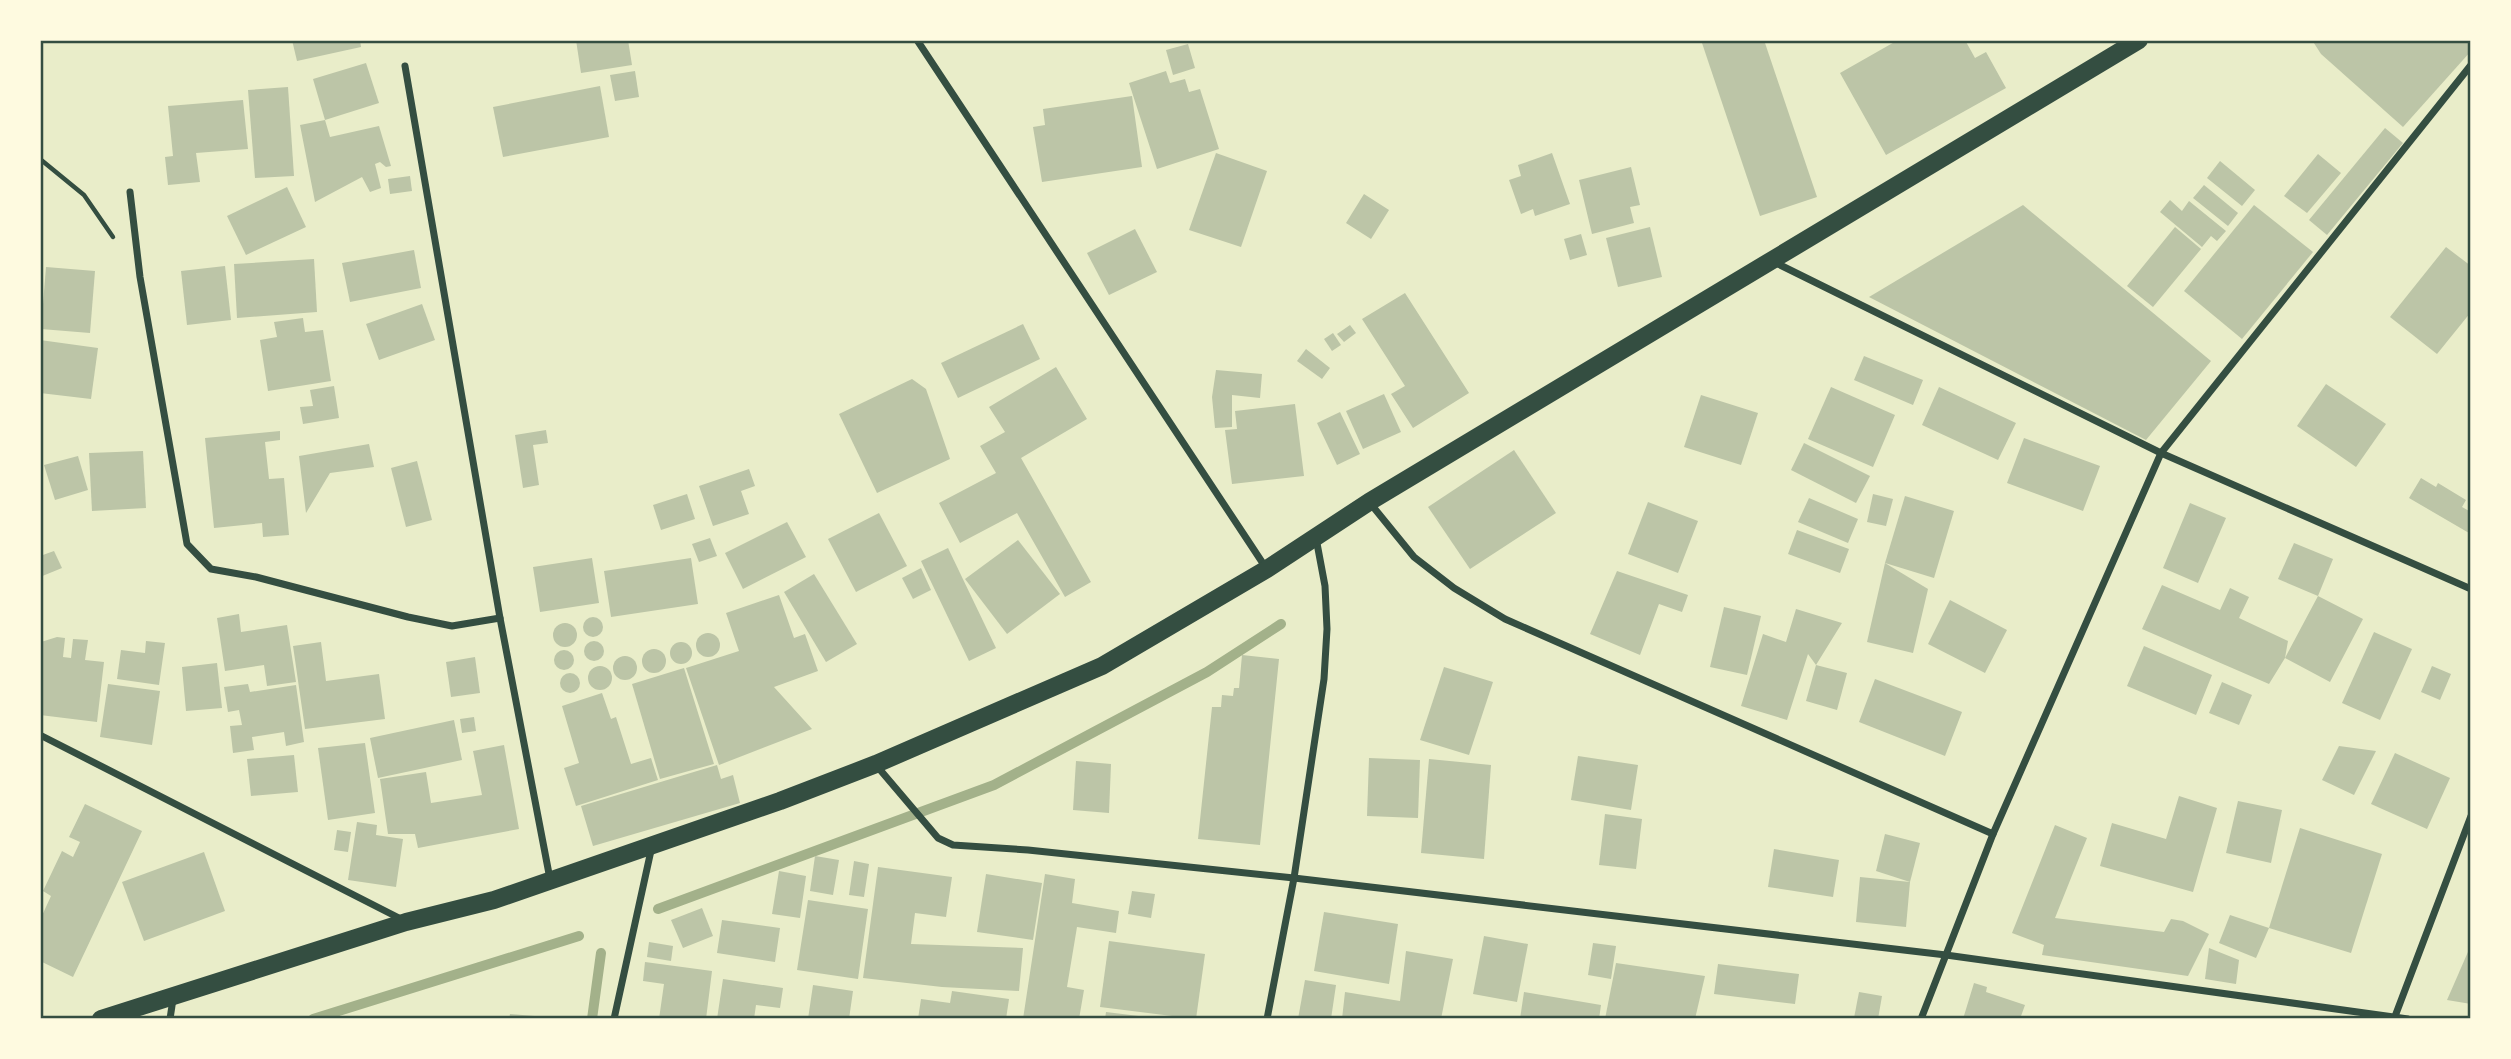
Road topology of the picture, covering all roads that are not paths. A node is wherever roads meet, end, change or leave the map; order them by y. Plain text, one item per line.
1 (917, 40) edge
2 (2139, 40) edge
3 (2471, 65) edge
4 (405, 66) dead end
5 (130, 191) dead end
6 (1770, 260) junction
7 (2161, 453) junction
8 (1369, 502) junction
9 (1315, 537) junction
10 (1267, 569) junction
11 (2471, 589) edge
12 (500, 618) junction
13 (40, 735) edge
14 (876, 764) junction
15 (2471, 816) edge
16 (1993, 834) junction
17 (652, 845) junction
18 (1294, 878) junction
19 (550, 880) junction
20 (406, 922) junction
21 (1946, 955) junction
22 (174, 995) junction
23 (2394, 1018) edge
24 (101, 1019) edge
25 (170, 1019) edge
26 (614, 1019) edge
27 (1267, 1019) edge
28 (1922, 1019) edge
29 (2408, 1019) edge

1 - 10 street
2 - 6 main road
3 - 7 street
4 - 12 street
5 - 12 street
6 - 7 street
6 - 8 main road
7 - 11 street
7 - 16 street
8 - 9 main road
8 - 16 street
9 - 10 main road
9 - 18 street
10 - 14 main road
12 - 19 street
13 - 20 street
14 - 17 main road
14 - 18 street
15 - 23 street
16 - 21 street
17 - 19 main road
17 - 26 street
18 - 21 street
18 - 27 street
19 - 20 main road
20 - 22 main road
21 - 23 street
21 - 28 street
22 - 24 main road
22 - 25 street
23 - 29 street

